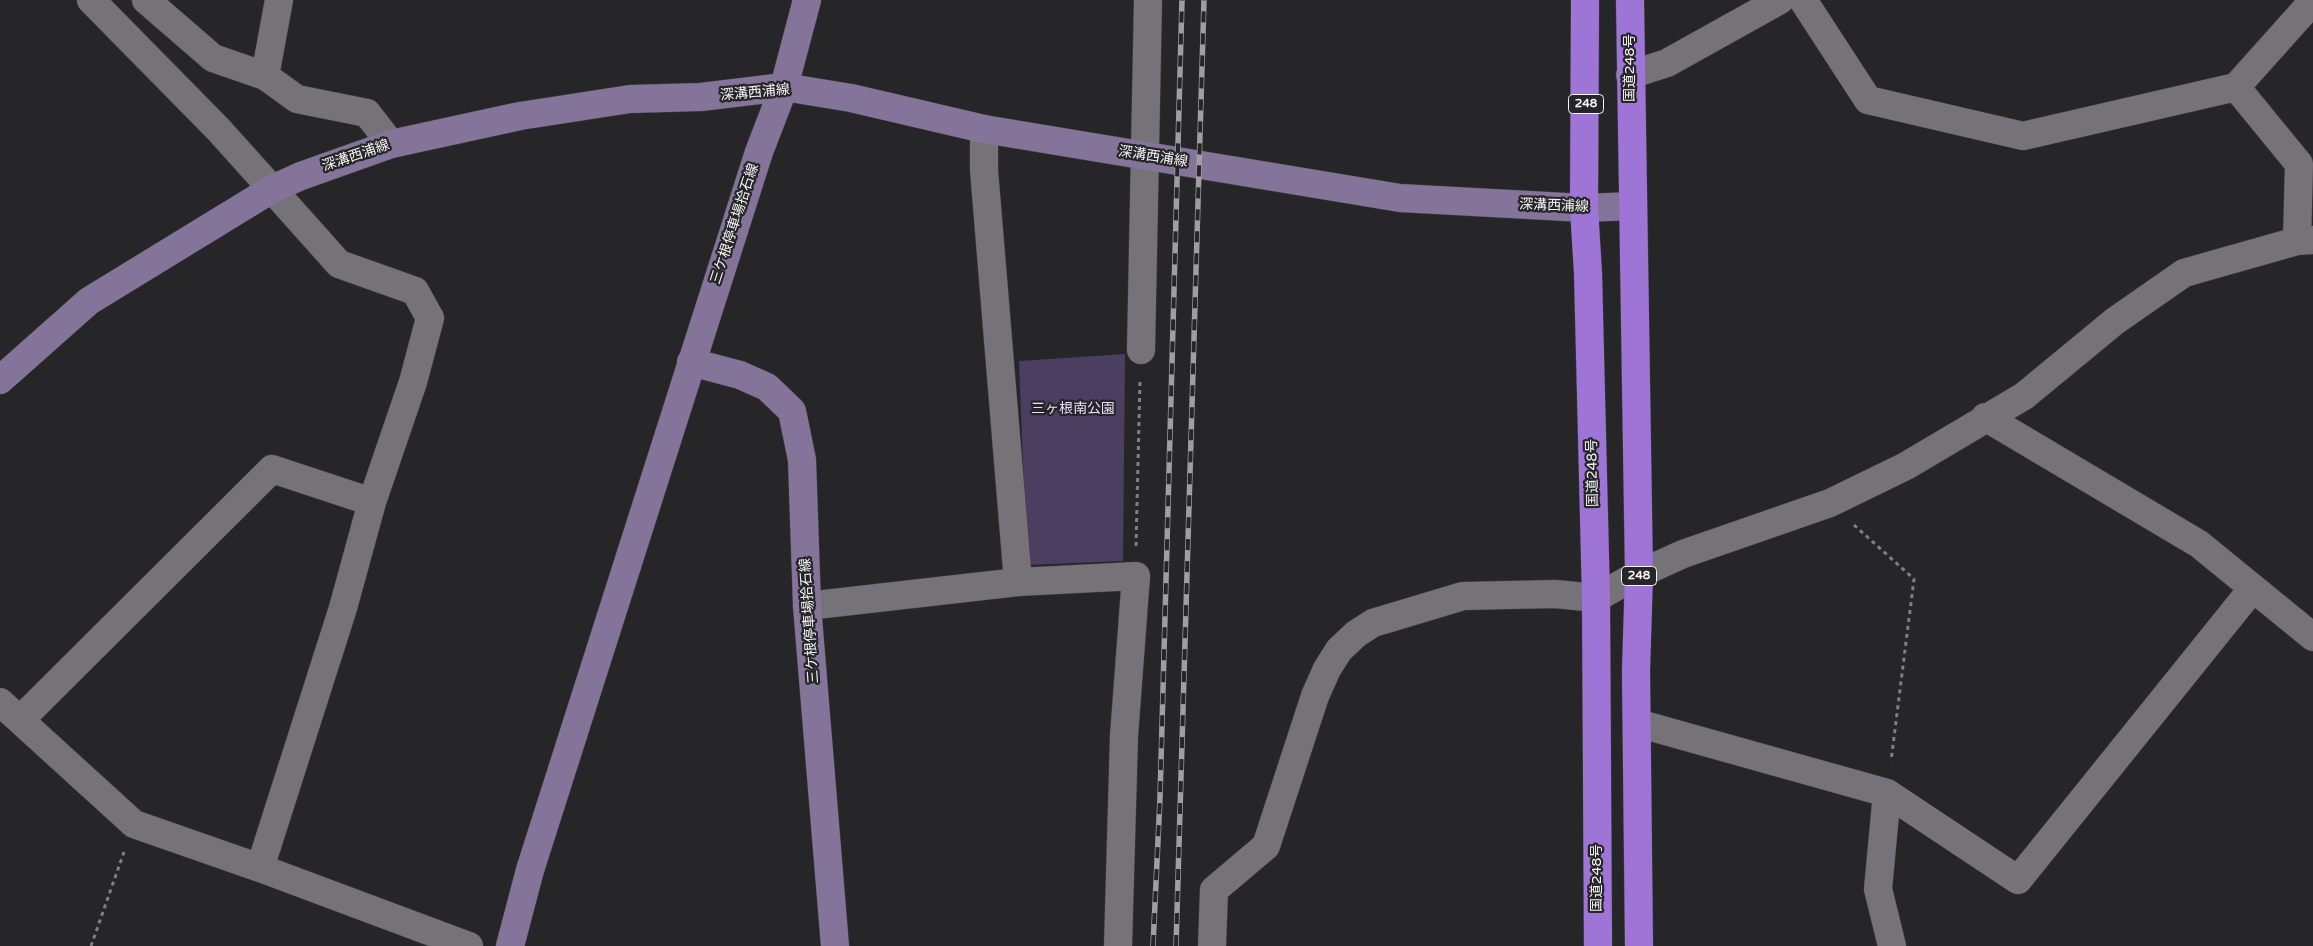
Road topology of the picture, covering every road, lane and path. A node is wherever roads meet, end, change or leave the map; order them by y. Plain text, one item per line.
1 (91, 0) edge
2 (146, 0) edge
3 (279, 0) edge
4 (808, 0) edge
5 (1148, 0) edge
6 (1586, 0) edge
7 (1630, 0) edge
8 (1780, 0) edge
9 (1803, 0) edge
10 (2313, 1) edge
11 (1630, 75) junction
12 (265, 76) junction
13 (784, 87) junction
14 (2236, 87) junction
15 (984, 129) junction
16 (390, 144) junction
17 (1145, 156) junction
18 (272, 189) junction
19 (1633, 206) junction
20 (1584, 208) junction
21 (2305, 241) edge
22 (1141, 350) joint
23 (691, 362) junction
24 (0, 380) edge
25 (1985, 417) junction
26 (372, 502) junction
27 (1830, 503) junction
28 (1639, 574) junction
29 (1136, 576) junction
30 (1018, 582) junction
31 (2253, 588) junction
32 (1596, 598) junction
33 (808, 606) junction
34 (2313, 638) edge
35 (0, 702) edge
36 (20, 720) junction
37 (1637, 723) junction
38 (1887, 793) junction
39 (134, 824) junction
40 (260, 868) junction
41 (91, 946) edge
42 (469, 946) edge
43 (510, 946) edge
44 (835, 946) edge
45 (1118, 946) edge
46 (1212, 946) edge
47 (1598, 946) edge
48 (1639, 946) edge
49 (1892, 946) edge

1 - 18 street
2 - 12 street
3 - 12 street
4 - 13 main road, 三ケ根停車場拾石線
5 - 17 street
6 - 20 highway, 国道248号 / 248
7 - 11 highway, 国道248号 / 248
8 - 11 street
9 - 14 street
10 - 14 street
11 - 19 highway, 国道248号 / 248
12 - 16 street
13 - 15 main road, 深溝西浦線
13 - 16 main road, 深溝西浦線
13 - 23 main road, 三ケ根停車場拾石線
14 - 21 street
15 - 17 main road, 深溝西浦線
15 - 30 street
16 - 18 main road, 深溝西浦線
17 - 20 main road, 深溝西浦線
17 - 22 street
18 - 24 main road, 深溝西浦線
18 - 26 street
19 - 20 main road, 深溝西浦線
19 - 28 highway, 国道248号 / 248
20 - 32 highway, 国道248号 / 248
21 - 25 street
22 - 29 path
23 - 33 main road, 三ケ根停車場拾石線
23 - 43 main road, 三ケ根停車場拾石線
25 - 27 street
25 - 31 street
26 - 36 street
26 - 40 street
27 - 28 street
27 - 38 path
28 - 32 street
28 - 37 highway, 国道248号 / 248
29 - 30 street
29 - 45 street
30 - 33 street
31 - 34 street
31 - 38 street
32 - 46 street
32 - 47 highway, 国道248号 / 248
33 - 44 main road, 三ケ根停車場拾石線
35 - 36 street
36 - 39 street
37 - 38 street
37 - 48 highway, 国道248号 / 248
38 - 49 street
39 - 40 street
39 - 41 path
40 - 42 street

